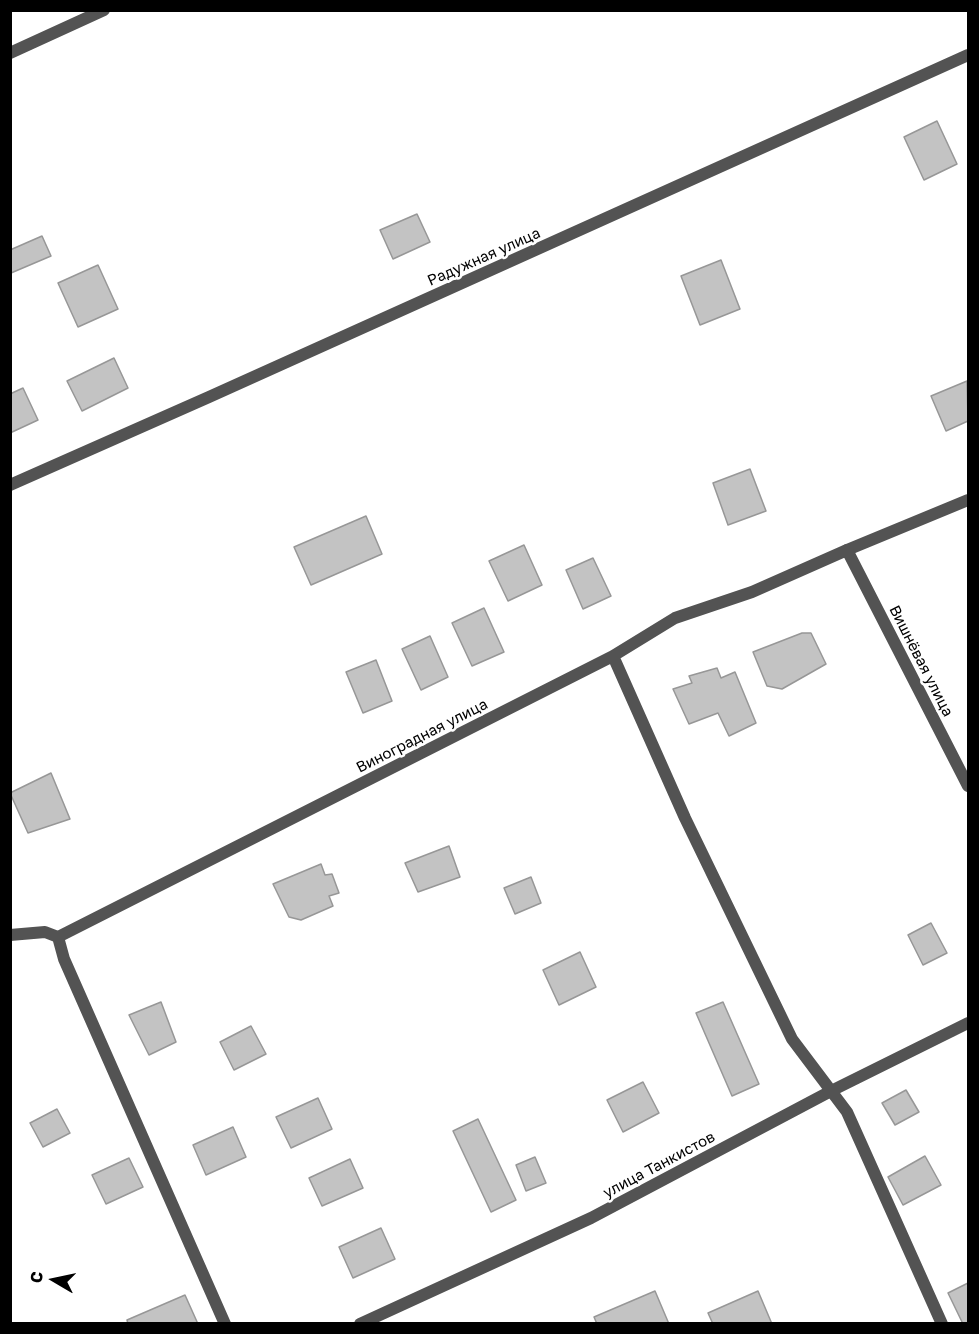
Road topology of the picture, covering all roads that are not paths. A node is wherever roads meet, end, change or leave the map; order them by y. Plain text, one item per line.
1 (104, 10) edge
2 (10, 53) edge
3 (969, 55) edge
4 (10, 485) edge
5 (969, 500) edge
6 (847, 550) junction
7 (613, 656) junction
8 (969, 786) edge
9 (10, 935) edge
10 (58, 937) junction
11 (969, 1023) edge
12 (831, 1091) junction
13 (225, 1323) edge
14 (360, 1323) edge
15 (942, 1323) edge

1 - 2 street
3 - 4 street, Радужная улица
5 - 6 street, Виноградная улица
6 - 7 street, Виноградная улица
6 - 8 street, Вишнёвая улица
7 - 10 street, Виноградная улица
7 - 12 street
9 - 10 street
10 - 13 street
11 - 12 street, улица Танкистов
12 - 14 street, улица Танкистов
12 - 15 street

